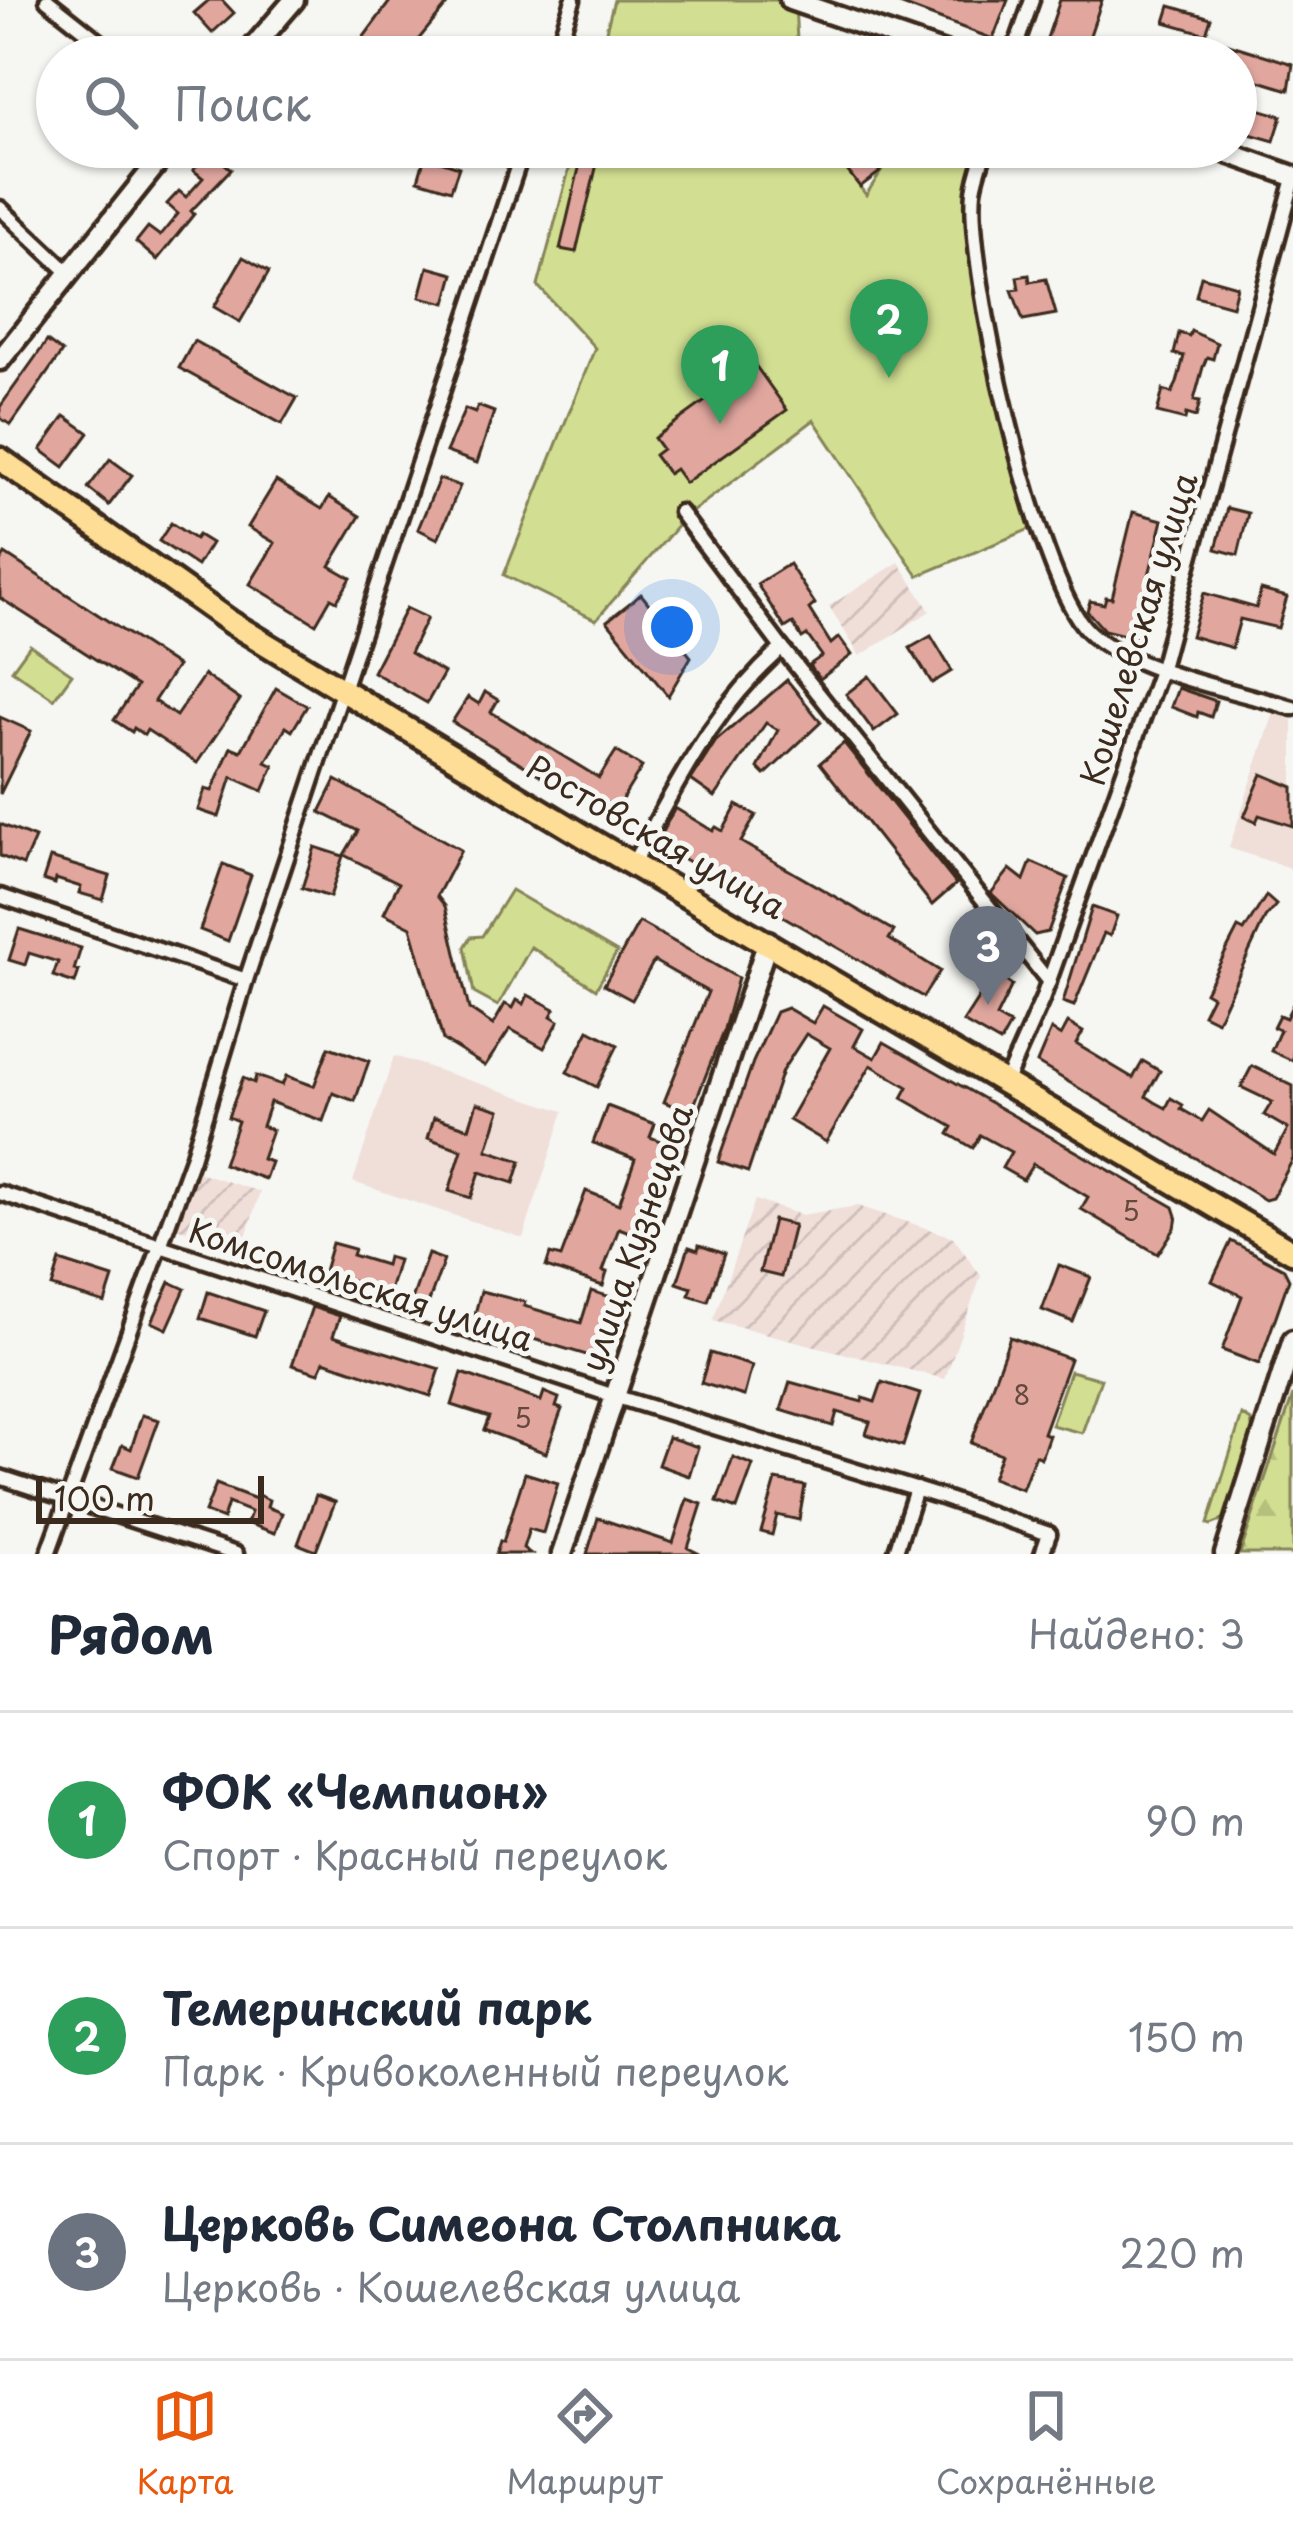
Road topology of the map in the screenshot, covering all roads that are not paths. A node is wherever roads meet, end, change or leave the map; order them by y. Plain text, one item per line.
1 (47, 0) edge
2 (294, 0) edge
3 (573, 0) edge
4 (790, 0) edge
5 (1032, 0) edge
6 (92, 36) edge
7 (263, 36) edge
8 (561, 36) edge
9 (895, 36) edge
10 (1019, 36) edge
11 (1257, 165) edge
12 (153, 168) edge
13 (517, 168) edge
14 (980, 168) edge
15 (1293, 179) edge
16 (0, 208) edge
17 (68, 272) junction
18 (0, 360) edge
19 (0, 459) edge
20 (680, 512) dead end
21 (782, 648) junction
22 (1161, 668) junction
23 (343, 690) junction
24 (1293, 708) edge
25 (633, 863) junction
26 (0, 896) edge
27 (768, 940) junction
28 (246, 980) junction
29 (1049, 982) junction
30 (1006, 1081) junction
31 (0, 1193) edge
32 (158, 1246) junction
33 (1293, 1252) edge
34 (1293, 1340) edge
35 (614, 1396) junction
36 (0, 1478) edge
37 (916, 1489) junction
38 (68, 1499) junction
39 (48, 1554) edge
40 (236, 1554) edge
41 (562, 1554) edge
42 (895, 1554) edge
43 (1042, 1554) edge
44 (1225, 1554) edge

1 - 6 street
2 - 7 street
3 - 8 street
4 - 9 street
5 - 10 street
11 - 15 street
12 - 17 street
13 - 23 street
14 - 22 street
15 - 22 street, Кошелевская улица
16 - 17 street
17 - 18 street
19 - 23 main road, Ростовская улица
20 - 21 street
21 - 25 street
21 - 29 street
22 - 24 street
22 - 29 street, Кошелевская улица
23 - 25 main road, Ростовская улица
23 - 28 street
25 - 27 main road, Ростовская улица
26 - 28 street
27 - 30 main road, Ростовская улица
27 - 35 street, улица Кузнецова
28 - 32 street
29 - 30 street, Кошелевская улица
30 - 33 main road, Ростовская улица
31 - 32 street, Комсомольская улица
32 - 35 street, Комсомольская улица
32 - 38 street
34 - 44 street
35 - 37 street, Комсомольская улица
35 - 41 street, улица Кузнецова
36 - 38 street
37 - 42 street
37 - 43 street, Комсомольская улица
38 - 39 street
38 - 40 street

